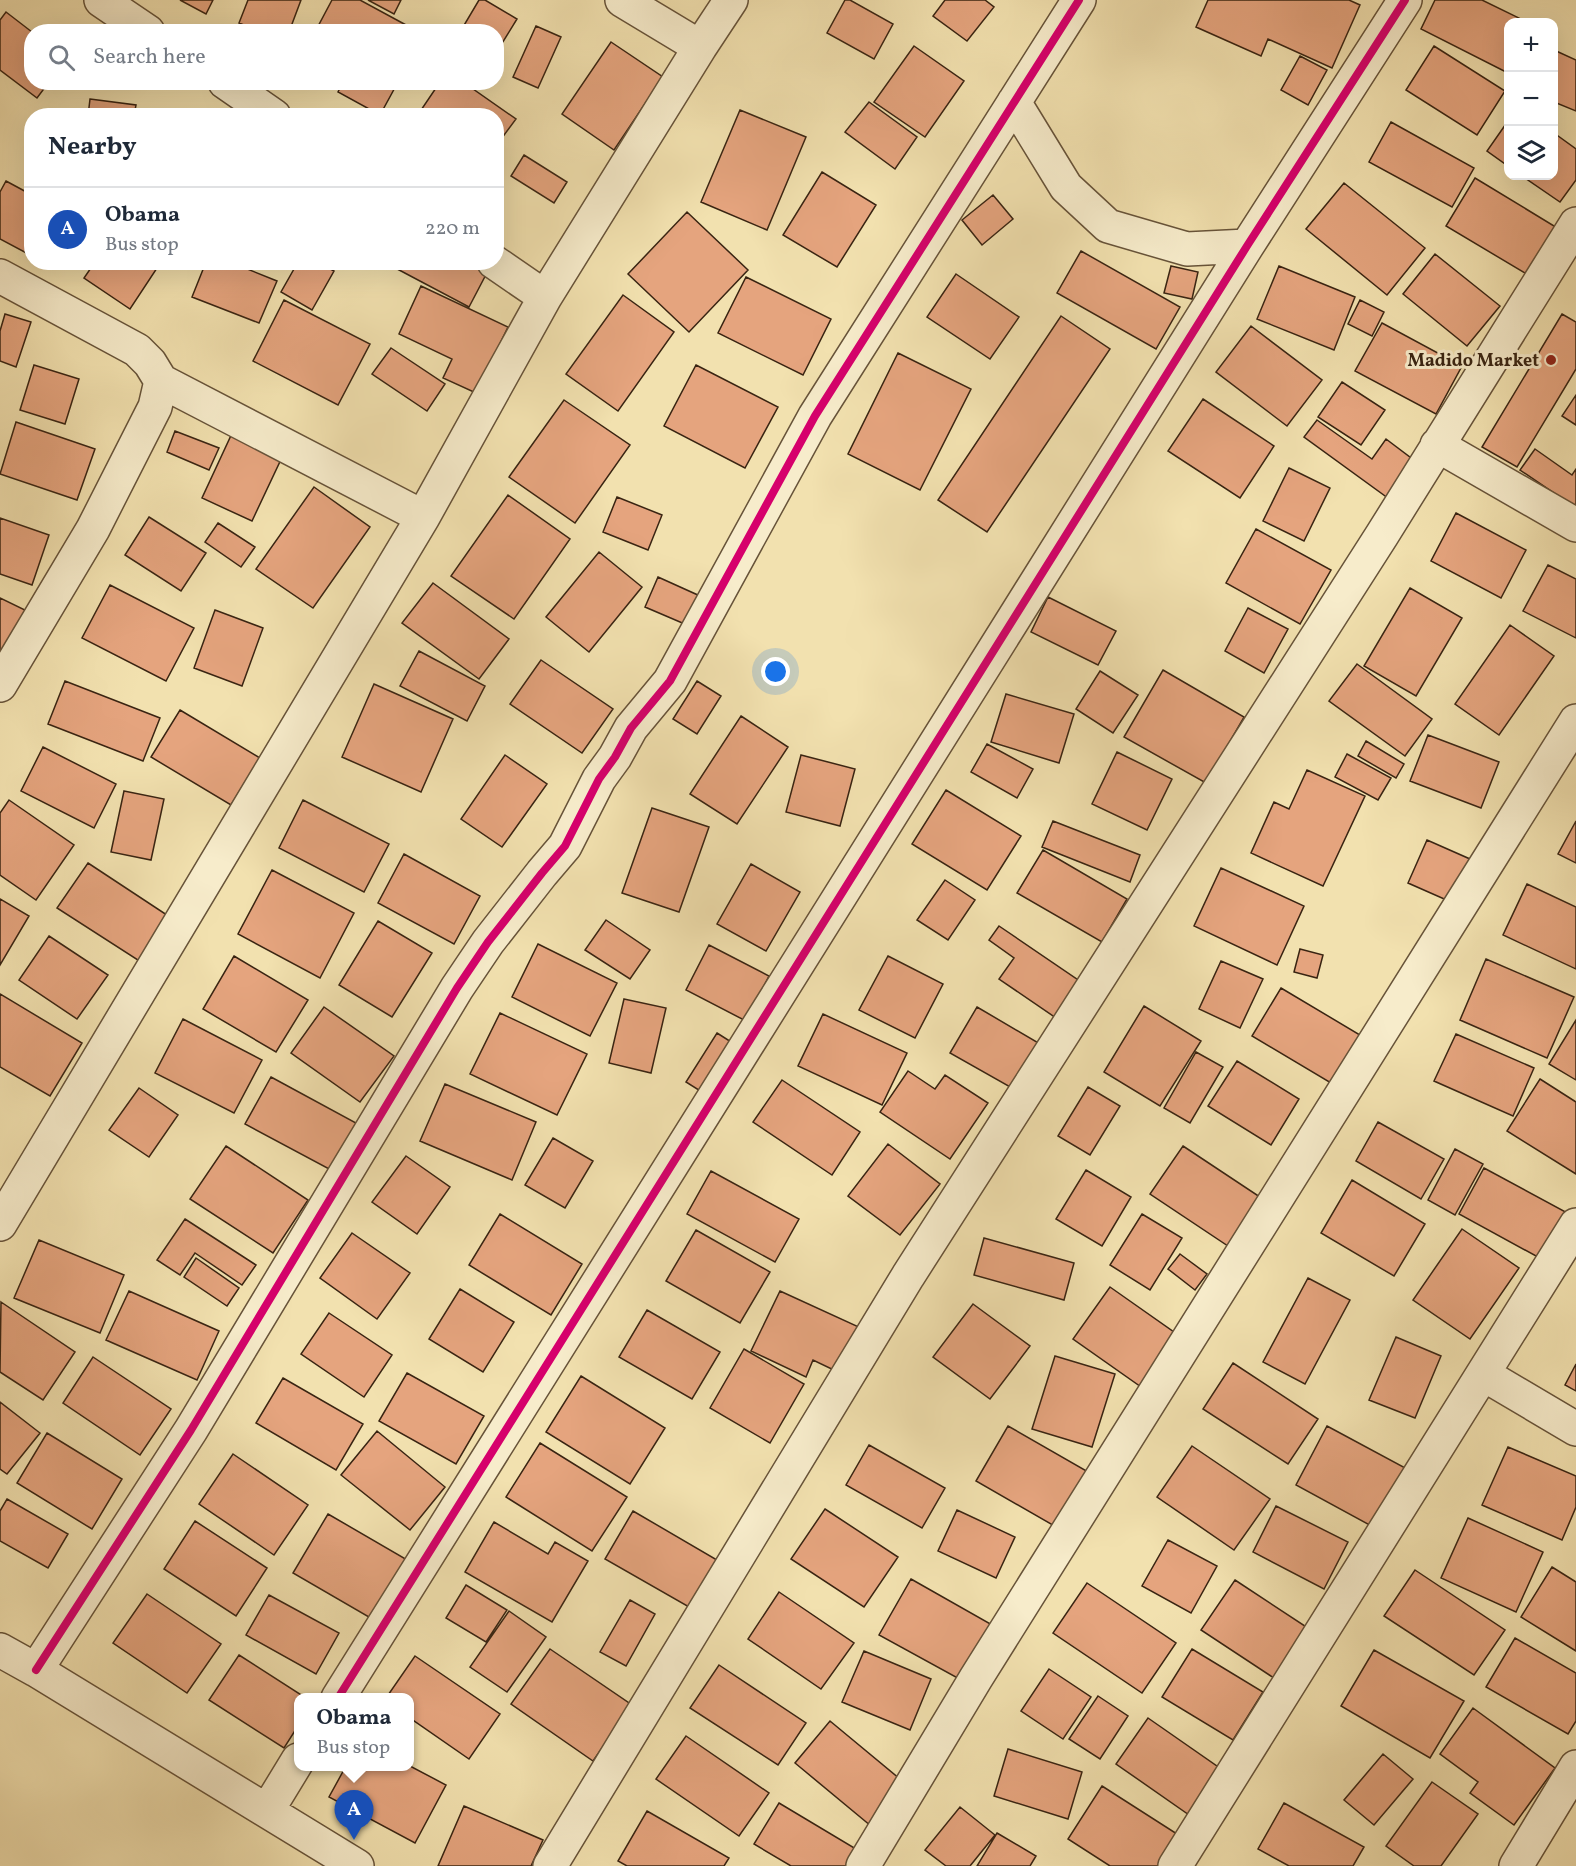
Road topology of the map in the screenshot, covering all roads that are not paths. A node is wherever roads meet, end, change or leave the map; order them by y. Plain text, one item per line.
1 (101, 0) edge
2 (622, 0) edge
3 (731, 0) edge
4 (1079, 0) edge
5 (1405, 0) edge
6 (136, 24) edge
7 (700, 47) junction
8 (237, 90) edge
9 (1014, 102) junction
10 (262, 108) edge
11 (1576, 224) edge
12 (1247, 246) junction
13 (504, 269) edge
14 (0, 276) edge
15 (545, 297) junction
16 (160, 381) junction
17 (1437, 445) junction
18 (423, 517) junction
19 (1576, 525) edge
20 (0, 685) edge
21 (1576, 721) edge
22 (0, 1224) edge
23 (1576, 1226) edge
24 (1483, 1374) junction
25 (1576, 1429) edge
26 (0, 1650) edge
27 (36, 1670) junction
28 (341, 1693) edge
29 (294, 1766) edge
30 (1576, 1767) edge
31 (267, 1810) junction
32 (357, 1866) edge
33 (550, 1866) edge
34 (862, 1866) edge
35 (1174, 1866) edge
36 (1516, 1866) edge

1 - 6 street
2 - 7 street
3 - 7 street
4 - 9 street
5 - 12 street
7 - 15 street
8 - 10 street
9 - 12 street
9 - 27 street
11 - 17 street
12 - 28 street
13 - 15 street
14 - 16 street
15 - 18 street
16 - 18 street
16 - 20 street
17 - 19 street
17 - 33 street
18 - 22 street
21 - 34 street
23 - 24 street
24 - 25 street
24 - 35 street
26 - 27 street
27 - 31 street
29 - 31 street
30 - 36 street
31 - 32 street

